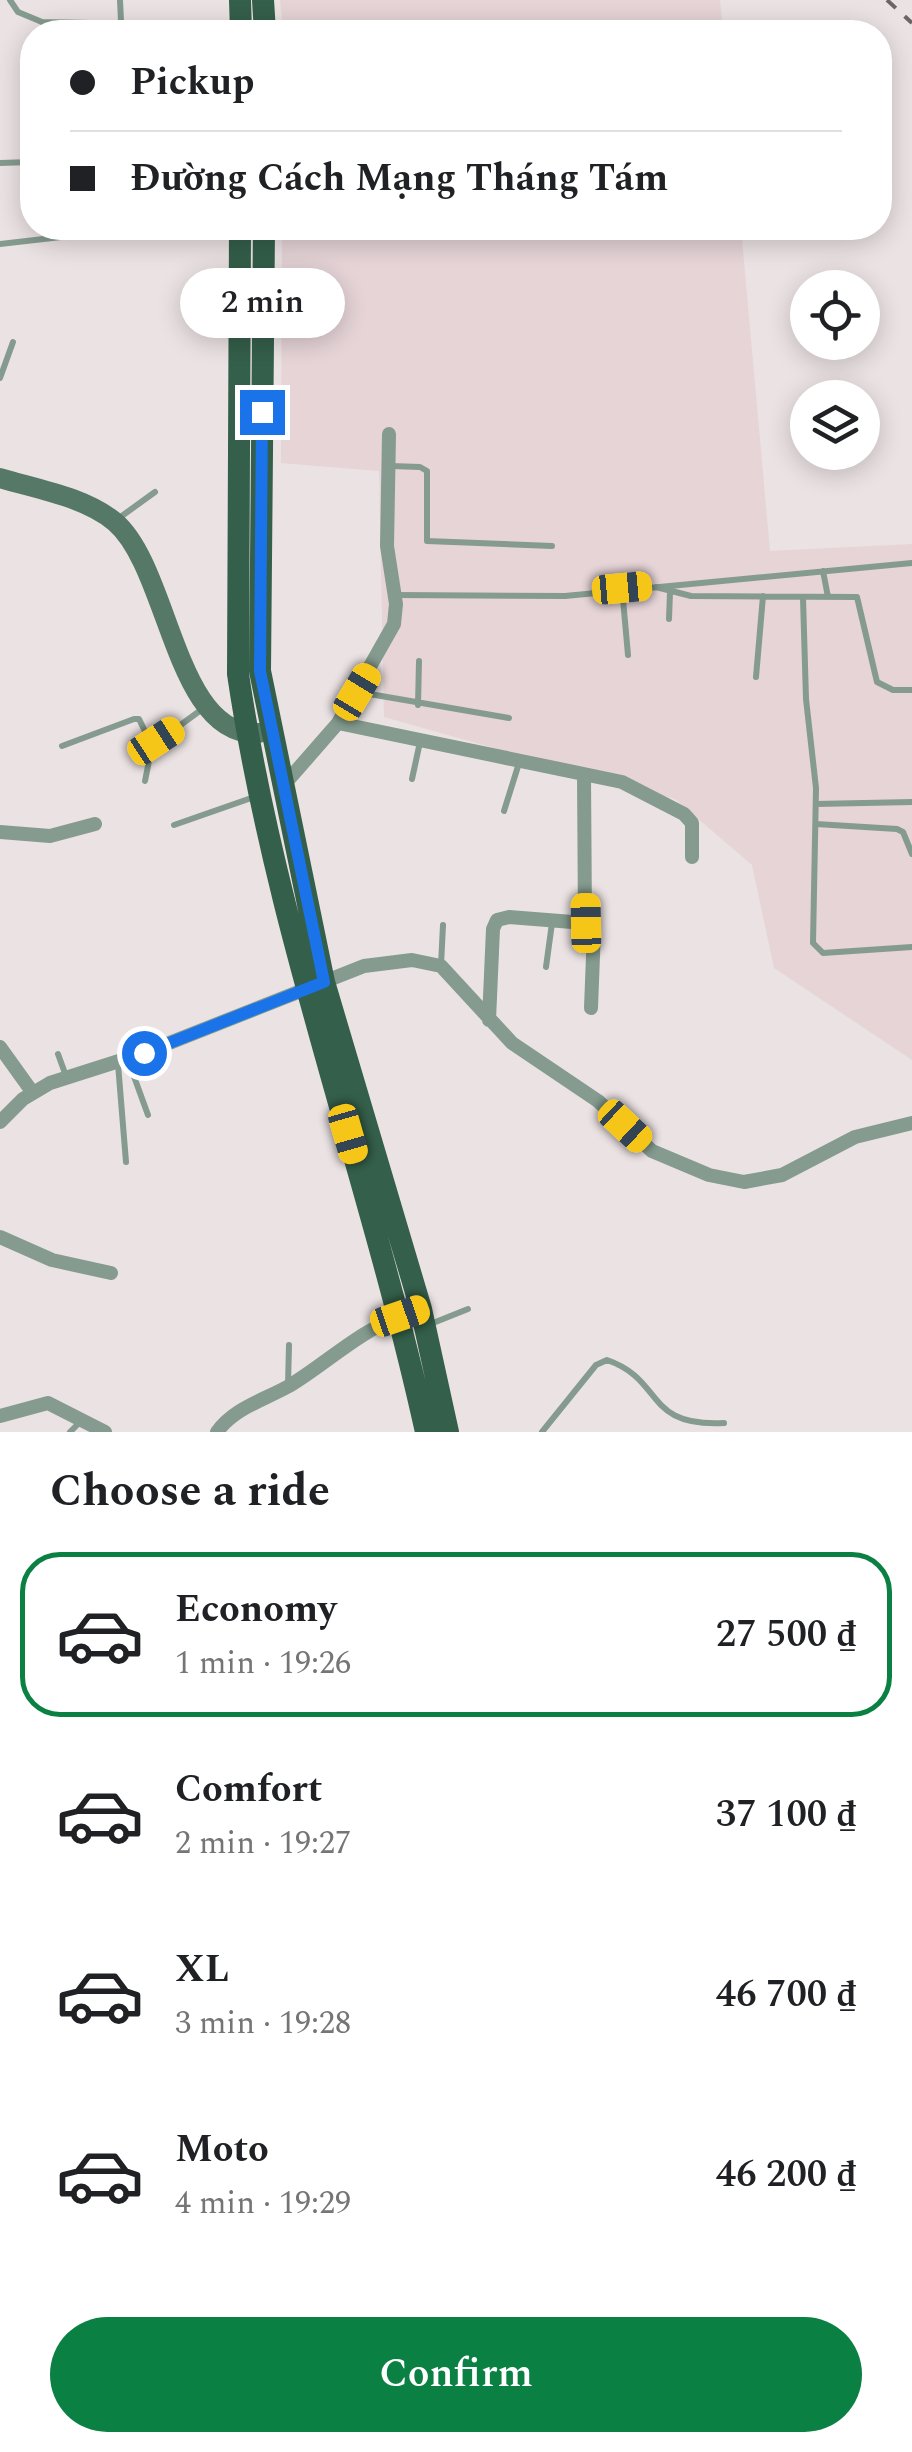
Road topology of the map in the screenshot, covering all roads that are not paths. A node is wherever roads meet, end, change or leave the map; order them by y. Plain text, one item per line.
1 (10, 0) edge
2 (120, 0) edge
3 (37, 20) edge
4 (121, 20) edge
5 (240, 240) edge
6 (264, 240) edge
7 (13, 342) dead end
8 (0, 378) edge
9 (389, 434) dead end
10 (388, 466) junction
11 (0, 478) edge
12 (156, 492) dead end
13 (115, 522) junction
14 (552, 546) dead end
15 (912, 563) edge
16 (823, 572) junction
17 (652, 586) junction
18 (622, 588) junction
19 (670, 592) junction
20 (394, 595) junction
21 (763, 596) junction
22 (828, 597) junction
23 (803, 598) junction
24 (669, 620) dead end
25 (628, 655) dead end
26 (419, 661) dead end
27 (756, 677) dead end
28 (912, 690) edge
29 (357, 692) junction
30 (418, 705) junction
31 (206, 707) junction
32 (509, 718) dead end
33 (338, 724) junction
34 (272, 732) junction
35 (247, 734) junction
36 (420, 741) junction
37 (62, 746) dead end
38 (152, 746) junction
39 (518, 762) junction
40 (584, 775) junction
41 (412, 780) dead end
42 (146, 781) dead end
43 (272, 790) junction
44 (912, 802) edge
45 (816, 804) junction
46 (504, 811) dead end
47 (95, 824) dead end
48 (816, 824) junction
49 (174, 825) dead end
50 (0, 832) edge
51 (912, 854) edge
52 (692, 857) dead end
53 (552, 920) junction
54 (586, 923) junction
55 (444, 925) dead end
56 (912, 947) edge
57 (440, 966) junction
58 (546, 966) dead end
59 (315, 985) junction
60 (591, 1008) dead end
61 (489, 1020) junction
62 (0, 1047) edge
63 (58, 1054) dead end
64 (123, 1060) junction
65 (66, 1078) junction
66 (33, 1093) junction
67 (148, 1115) dead end
68 (0, 1122) edge
69 (912, 1123) edge
70 (126, 1162) dead end
71 (0, 1237) edge
72 (111, 1273) dead end
73 (468, 1309) dead end
74 (415, 1317) junction
75 (289, 1345) dead end
76 (288, 1386) junction
77 (0, 1416) edge
78 (83, 1418) junction
79 (724, 1423) dead end
80 (70, 1432) edge
81 (105, 1432) edge
82 (217, 1432) edge
83 (426, 1432) edge
84 (448, 1432) edge
85 (542, 1432) edge

1 - 3 lane
2 - 4 lane
5 - 35 main road
6 - 34 main road
7 - 8 lane
9 - 10 street
10 - 14 lane
10 - 20 street
11 - 13 main road
12 - 13 lane
13 - 31 main road
15 - 16 lane
16 - 17 lane
16 - 22 lane
17 - 18 lane
17 - 19 lane
18 - 20 lane
18 - 25 lane
19 - 21 lane
19 - 24 lane
20 - 29 street
21 - 23 lane
21 - 27 lane
22 - 23 lane
22 - 28 lane
23 - 45 lane
26 - 30 lane
29 - 30 lane
29 - 33 street
30 - 32 lane
31 - 35 main road
31 - 38 lane
33 - 36 street
33 - 43 street
34 - 35 main road
34 - 43 main road
35 - 43 main road
36 - 39 street
36 - 41 lane
37 - 38 lane
38 - 42 lane
39 - 40 street
39 - 46 lane
40 - 52 street
40 - 54 street
43 - 49 lane
43 - 59 main road
44 - 45 lane
45 - 48 lane
47 - 50 street
48 - 51 lane
48 - 56 lane
53 - 54 street
53 - 58 lane
53 - 61 street
54 - 60 street
55 - 57 lane
57 - 59 street
57 - 61 street
59 - 64 street
59 - 74 main road
61 - 69 street
62 - 66 street
63 - 65 lane
64 - 65 street
64 - 67 lane
64 - 70 lane
65 - 66 street
66 - 68 street
71 - 72 street
73 - 74 lane
74 - 76 street
74 - 83 main road
74 - 84 main road
75 - 76 lane
76 - 82 street
77 - 78 street
78 - 80 lane
78 - 81 street
79 - 85 lane

